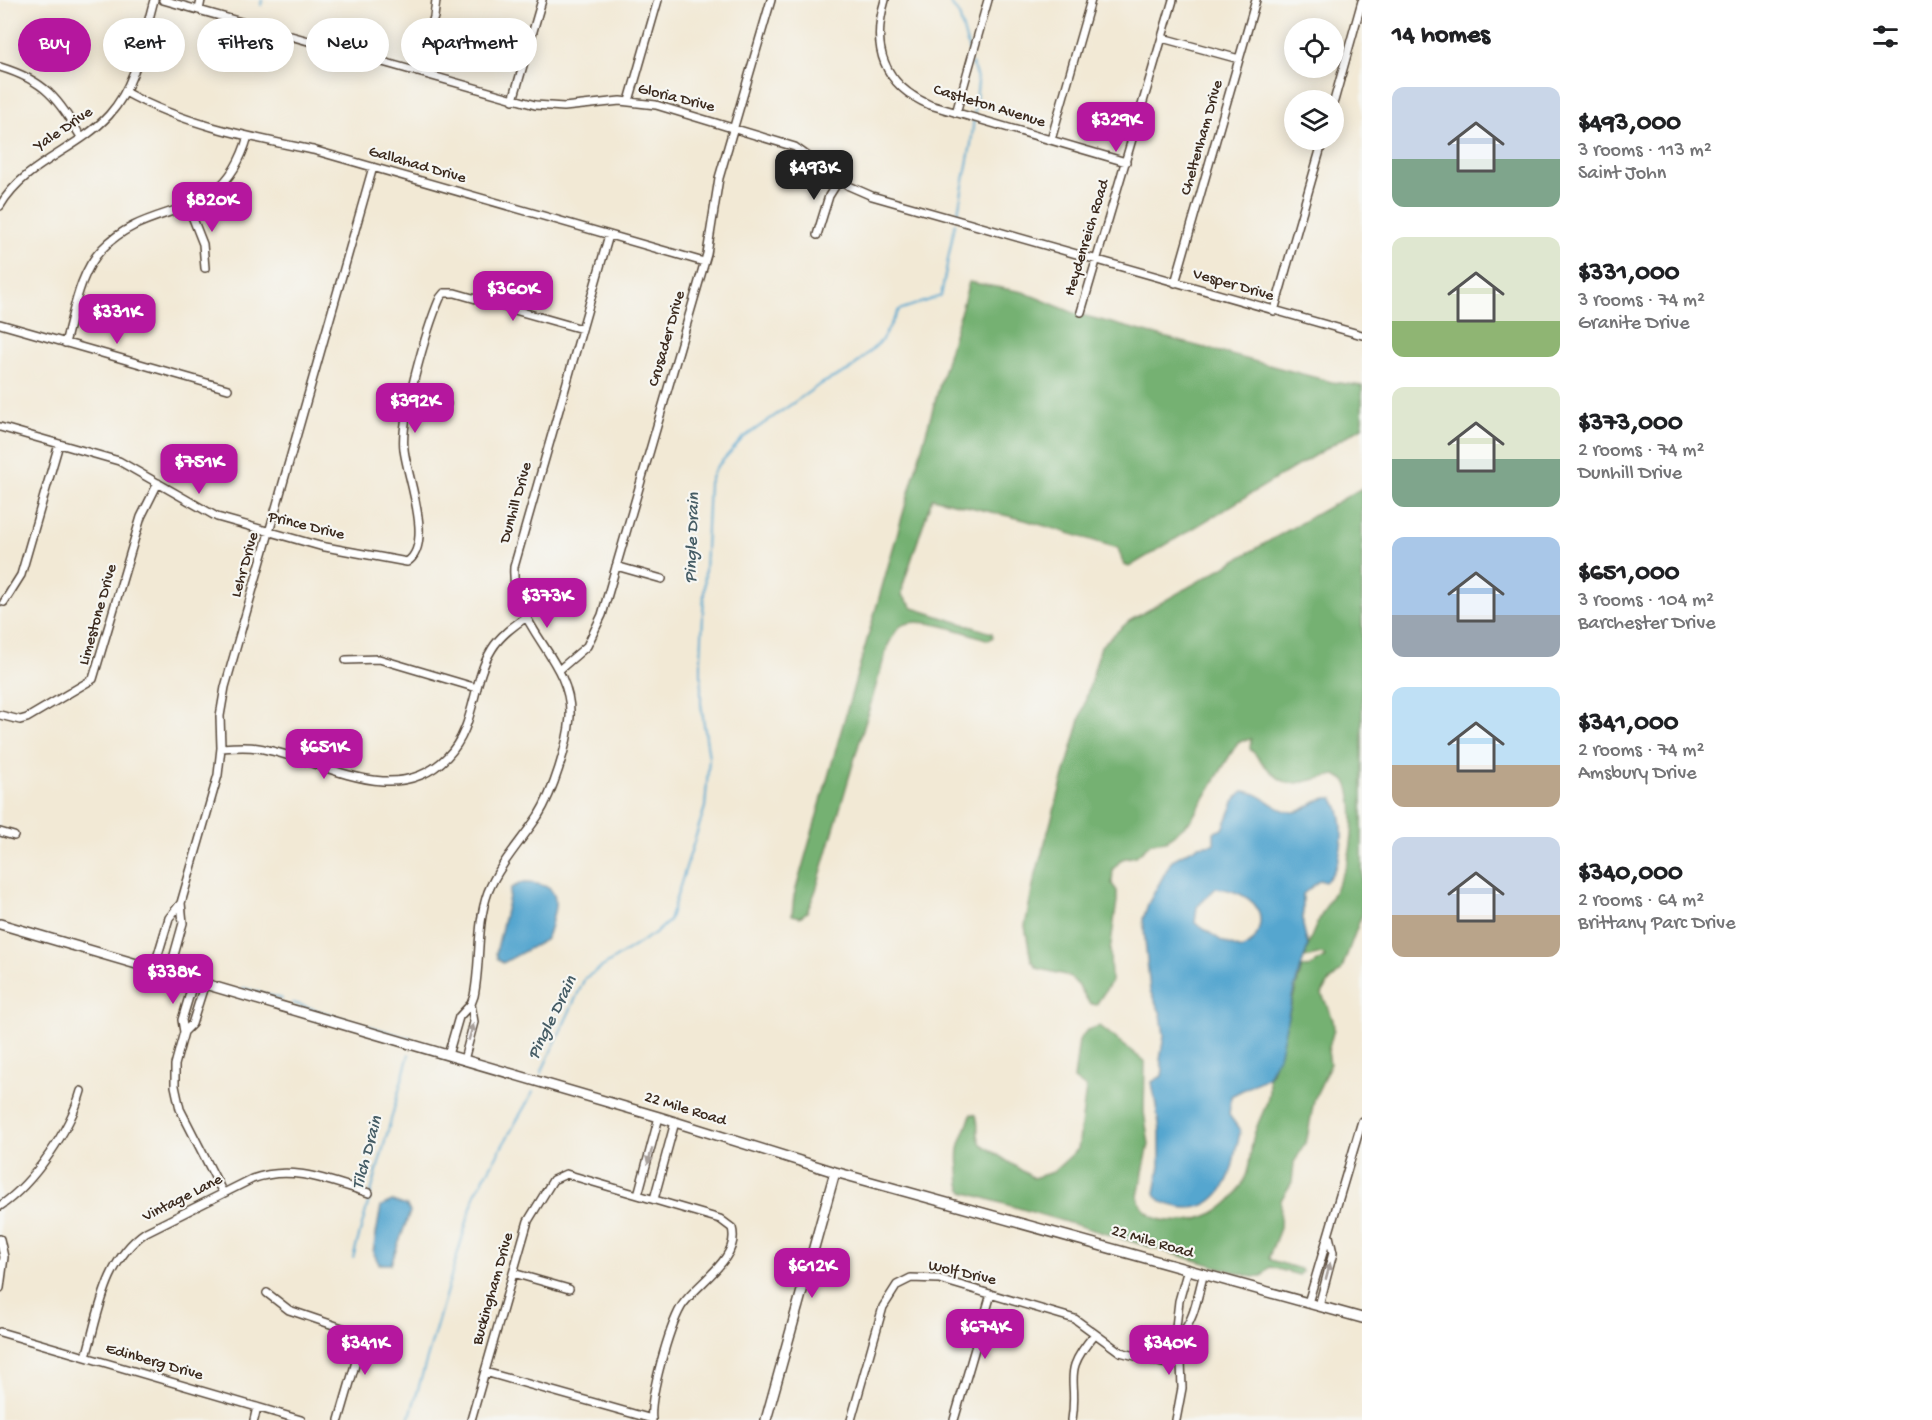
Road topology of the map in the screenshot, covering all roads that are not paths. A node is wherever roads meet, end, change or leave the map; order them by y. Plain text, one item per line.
1 (154, 0) edge
2 (163, 0) edge
3 (201, 0) edge
4 (436, 0) edge
5 (542, 0) edge
6 (658, 0) edge
7 (771, 0) edge
8 (885, 0) edge
9 (988, 0) edge
10 (1091, 0) edge
11 (1173, 0) edge
12 (1256, 0) edge
13 (1362, 1) edge
14 (199, 10) junction
15 (434, 18) edge
16 (1162, 38) junction
17 (1239, 60) junction
18 (0, 67) edge
19 (401, 67) edge
20 (417, 72) edge
21 (1337, 90) edge
22 (125, 92) junction
23 (513, 100) junction
24 (629, 101) junction
25 (956, 113) junction
26 (733, 128) junction
27 (248, 136) junction
28 (81, 137) junction
29 (1051, 140) junction
30 (1320, 150) edge
31 (1126, 162) junction
32 (373, 167) junction
33 (839, 180) junction
34 (0, 206) edge
35 (188, 206) junction
36 (609, 235) junction
37 (817, 235) dead end
38 (1098, 261) junction
39 (704, 262) junction
40 (205, 268) dead end
41 (1175, 283) junction
42 (1274, 311) junction
43 (1081, 312) dead end
44 (0, 324) edge
45 (582, 329) junction
46 (1362, 335) edge
47 (65, 343) junction
48 (228, 389) dead end
49 (411, 394) junction
50 (447, 404) dead end
51 (0, 427) edge
52 (59, 444) junction
53 (158, 483) junction
54 (269, 532) junction
55 (616, 566) junction
56 (662, 579) dead end
57 (4, 602) dead end
58 (525, 618) junction
59 (346, 660) dead end
60 (558, 670) junction
61 (477, 688) junction
62 (0, 715) edge
63 (221, 748) junction
64 (0, 832) edge
65 (14, 836) dead end
66 (181, 903) junction
67 (0, 924) edge
68 (154, 968) junction
69 (169, 973) junction
70 (194, 980) junction
71 (205, 983) junction
72 (471, 1004) junction
73 (184, 1032) junction
74 (448, 1055) junction
75 (464, 1060) junction
76 (81, 1091) dead end
77 (659, 1117) junction
78 (675, 1122) junction
79 (1362, 1124) edge
80 (835, 1172) junction
81 (223, 1193) junction
82 (369, 1193) dead end
83 (638, 1195) junction
84 (654, 1199) junction
85 (0, 1206) edge
86 (1329, 1236) junction
87 (0, 1239) edge
88 (1188, 1269) junction
89 (513, 1273) junction
90 (1204, 1273) junction
91 (0, 1288) edge
92 (569, 1289) dead end
93 (267, 1293) dead end
94 (991, 1294) junction
95 (1308, 1303) junction
96 (1319, 1306) junction
97 (1178, 1311) junction
98 (1191, 1315) junction
99 (1362, 1318) edge
100 (0, 1332) edge
101 (1095, 1334) junction
102 (1180, 1335) junction
103 (86, 1357) junction
104 (1180, 1364) junction
105 (485, 1372) junction
106 (257, 1407) junction
107 (1178, 1419) edge
108 (254, 1420) edge
109 (301, 1420) edge
110 (339, 1420) edge
111 (471, 1420) edge
112 (652, 1420) edge
113 (766, 1420) edge
114 (851, 1420) edge
115 (954, 1420) edge
116 (1072, 1420) edge

1 - 22 street, Yale Drive
2 - 14 street, Gloria Drive
3 - 14 street
4 - 15 street
5 - 23 street
6 - 24 street
7 - 26 street, Crusader Drive
8 - 25 street, Castleton Avenue
9 - 25 street
10 - 29 street
11 - 16 street, Heydenreich Road
12 - 17 street, Cheltenham Drive
13 - 21 street
14 - 19 street, Gloria Drive
16 - 17 street
16 - 31 street, Heydenreich Road
17 - 41 street, Cheltenham Drive
18 - 28 street
20 - 23 street, Gloria Drive
22 - 27 street, Gallahad Drive
22 - 28 street, Yale Drive
23 - 24 street, Gloria Drive
24 - 26 street, Gloria Drive
25 - 29 street, Castleton Avenue
26 - 33 street, Gloria Drive
26 - 39 street, Crusader Drive
27 - 32 street, Gallahad Drive
27 - 35 street
28 - 34 street, Yale Drive
29 - 31 street, Castleton Avenue
30 - 42 street
31 - 38 street, Heydenreich Road
32 - 36 street, Gallahad Drive
32 - 54 street, Lehr Drive
33 - 37 street
33 - 38 street, Gloria Drive
35 - 40 street
35 - 47 street
36 - 39 street, Gallahad Drive
36 - 45 street, Dunhill Drive
38 - 41 street, Vesper Drive
38 - 43 street, Heydenreich Road
39 - 55 street, Crusader Drive
41 - 42 street, Vesper Drive
42 - 46 street, Vesper Drive
44 - 47 street
45 - 49 street
45 - 58 street, Dunhill Drive
47 - 48 street
49 - 50 street
49 - 54 street, Prince Drive
51 - 52 street, Prince Drive
52 - 53 street, Prince Drive
52 - 57 street
53 - 54 street, Prince Drive
53 - 62 street, Limestone Drive
54 - 63 street, Lehr Drive
55 - 56 street
55 - 60 street, Crusader Drive
58 - 60 street, Dunhill Drive
58 - 61 street
59 - 61 street
60 - 72 street, Dunhill Drive
61 - 63 street
63 - 66 street, Lehr Drive
64 - 65 street
66 - 68 street, Lehr Drive
66 - 69 street, Lehr Drive
67 - 68 street, 22 Mile Road
68 - 69 street, 22 Mile Road
69 - 70 street, 22 Mile Road
70 - 71 street, 22 Mile Road
70 - 73 street
71 - 73 street
71 - 74 street, 22 Mile Road
72 - 74 street, Dunhill Drive
75 -> 72 street, Dunhill Drive
73 - 81 street
74 - 75 street, 22 Mile Road
75 - 77 street, 22 Mile Road
76 - 85 street
77 - 78 street, 22 Mile Road
77 -> 83 street
78 - 80 street, 22 Mile Road
78 - 84 street
79 - 86 street
80 - 88 street, 22 Mile Road
80 - 113 street
81 - 82 street, Vintage Lane
81 - 103 street, Vintage Lane
83 - 84 street
83 - 89 street, Buckingham Drive
84 - 112 street
86 - 95 street
96 -> 86 street
87 - 91 street
88 - 90 street, 22 Mile Road
88 - 97 street
89 - 92 street
89 - 105 street, Buckingham Drive
90 - 95 street, 22 Mile Road
90 - 98 street
93 - 110 street
94 - 101 street, Wolf Drive
94 - 114 street, Wolf Drive
94 - 115 street
95 - 96 street, 22 Mile Road
96 - 99 street, 22 Mile Road
97 - 98 street
97 - 102 street
98 - 102 street
100 - 103 street, Edinberg Drive
101 - 104 street, Wolf Drive
101 - 116 street
102 - 104 street
103 - 106 street, Edinberg Drive
104 - 107 street
105 - 111 street, Buckingham Drive
105 - 112 street
106 - 108 street
106 - 109 street, Edinberg Drive

